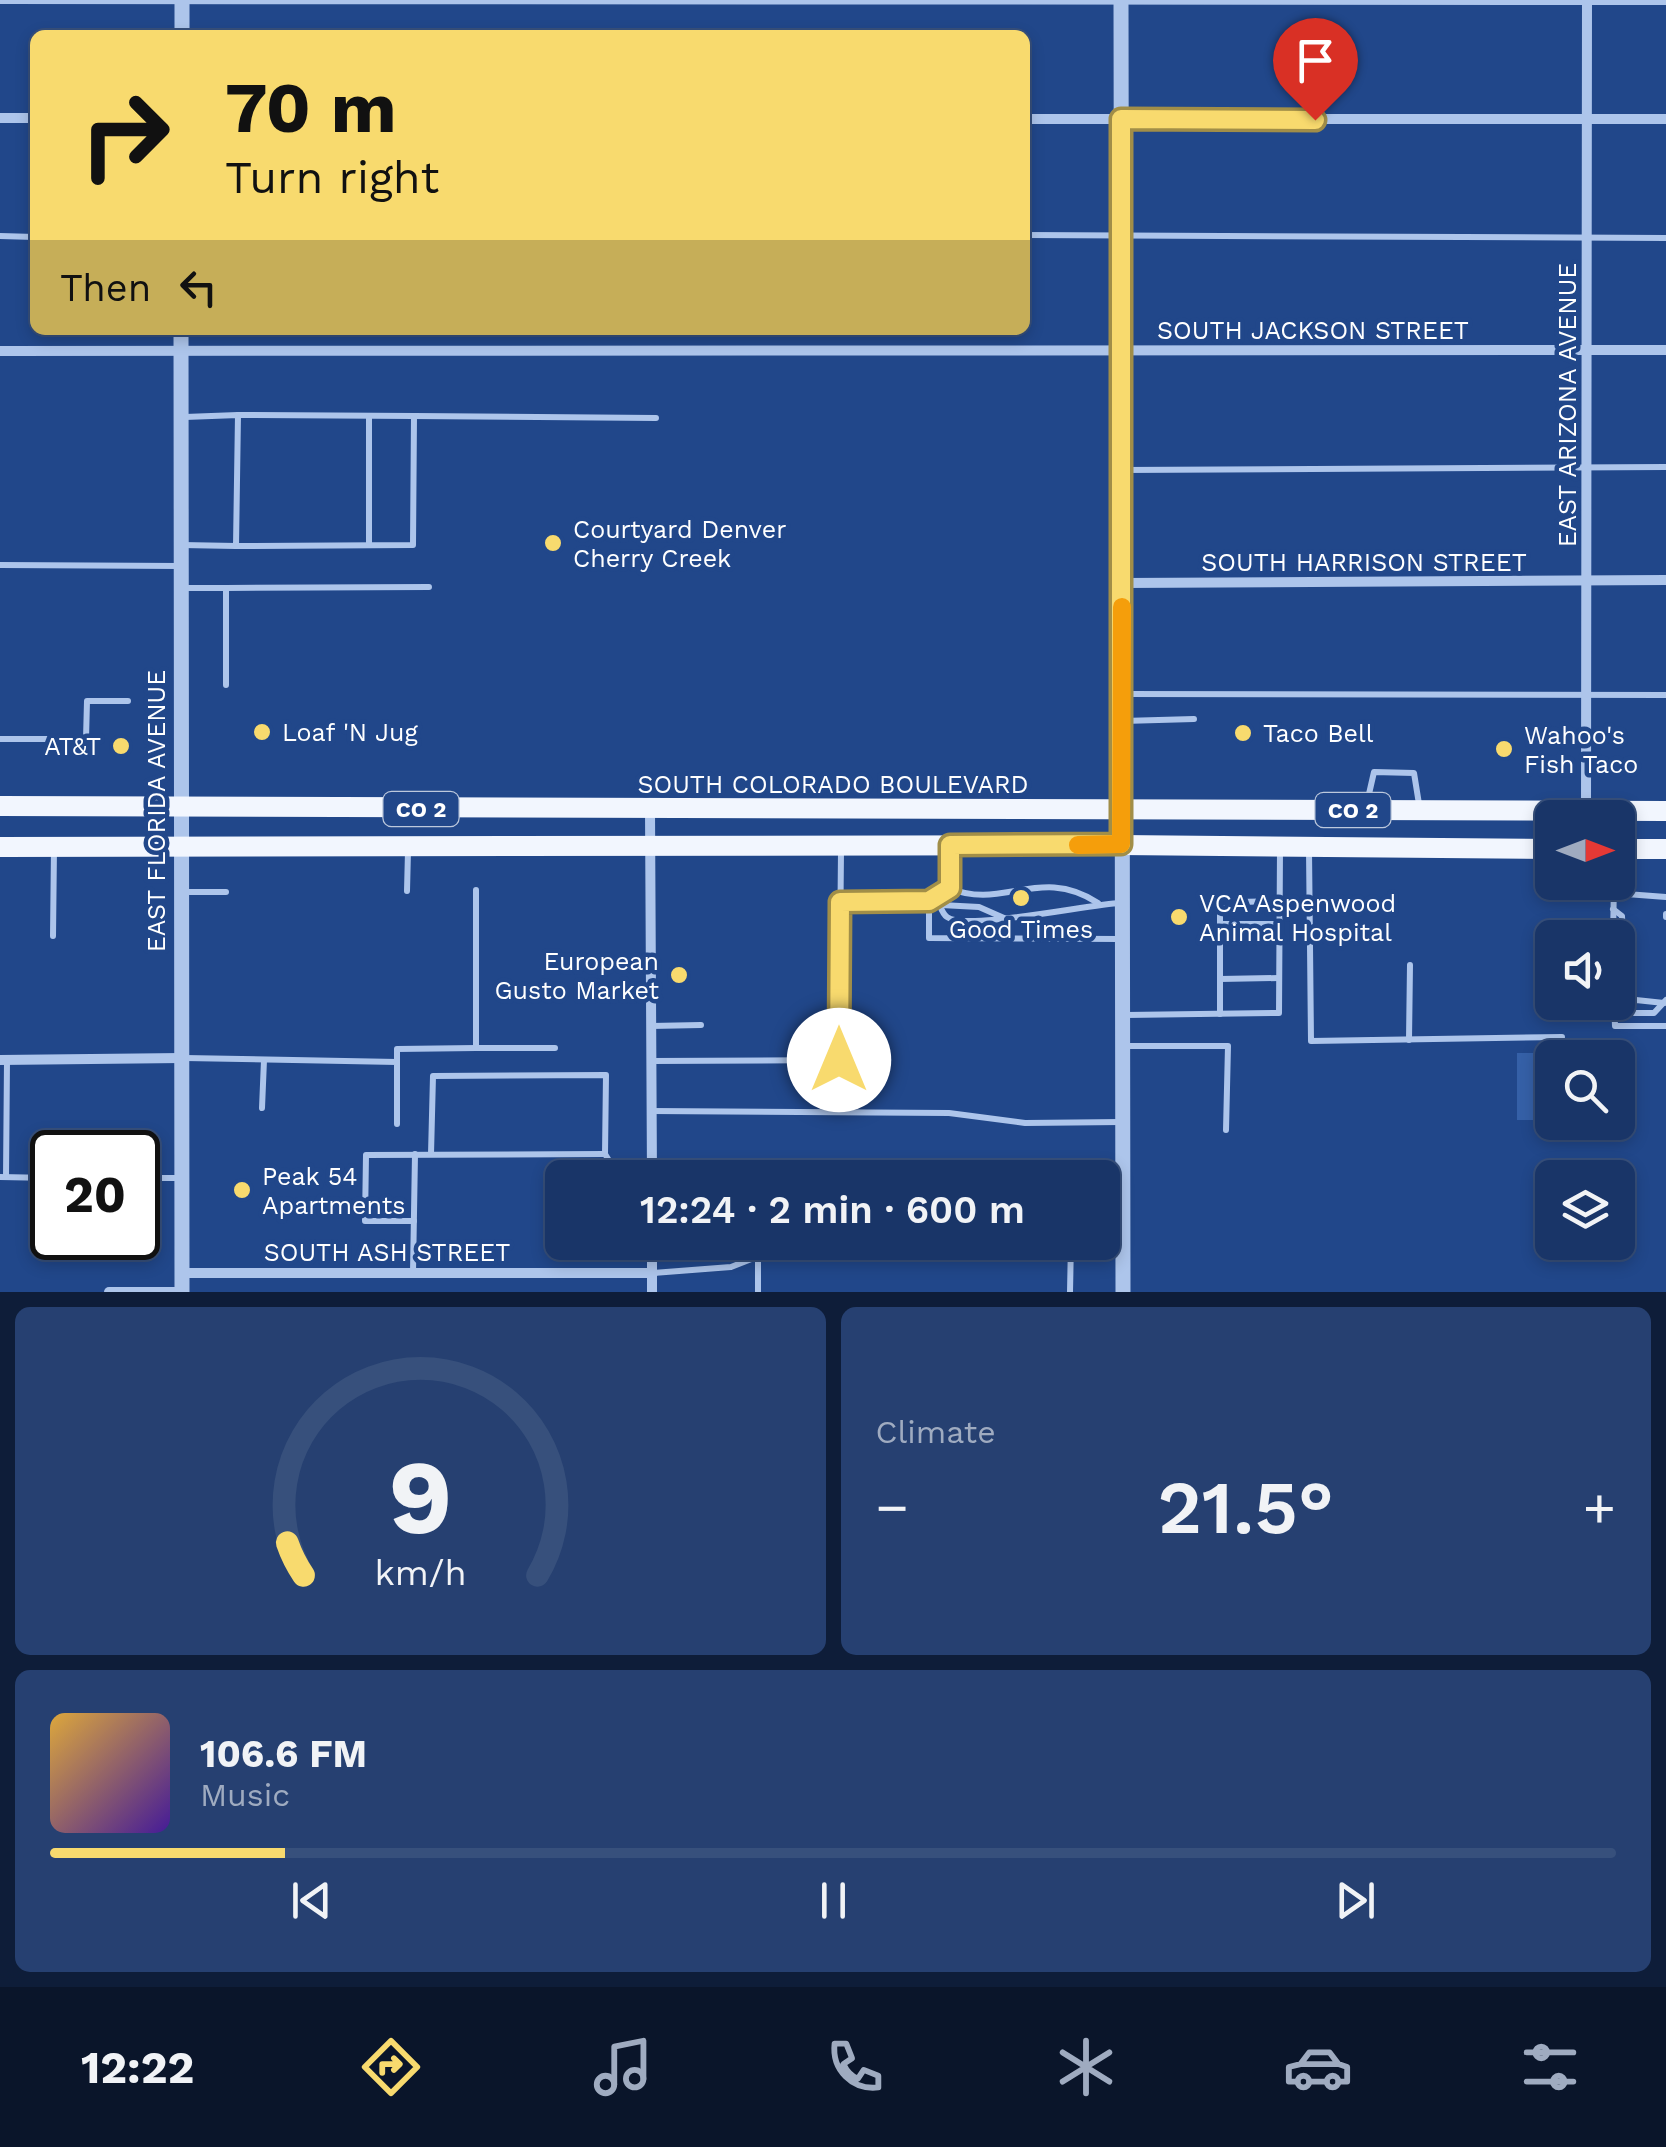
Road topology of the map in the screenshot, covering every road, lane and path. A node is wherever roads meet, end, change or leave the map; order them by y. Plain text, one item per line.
1 (1121, 0) edge
2 (0, 1) edge
3 (182, 1) edge
4 (1588, 1) edge
5 (1666, 2) edge
6 (182, 30) edge
7 (0, 118) edge
8 (30, 118) edge
9 (1030, 118) edge
10 (1121, 119) junction
11 (1666, 119) edge
12 (1587, 121) junction
13 (1030, 235) edge
14 (1121, 235) junction
15 (0, 236) edge
16 (30, 236) edge
17 (1666, 238) edge
18 (1587, 239) junction
19 (181, 335) edge
20 (1122, 350) junction
21 (1587, 350) junction
22 (1666, 350) edge
23 (0, 351) edge
24 (181, 351) junction
25 (238, 416) junction
26 (369, 416) junction
27 (414, 416) junction
28 (181, 417) junction
29 (656, 418) dead end
30 (1586, 467) junction
31 (1666, 467) edge
32 (1122, 470) junction
33 (180, 545) junction
34 (369, 545) junction
35 (236, 546) junction
36 (0, 566) edge
37 (181, 566) junction
38 (1666, 580) edge
39 (1122, 582) junction
40 (1586, 582) junction
41 (429, 587) dead end
42 (181, 588) junction
43 (226, 588) junction
44 (226, 685) dead end
45 (1122, 694) junction
46 (1586, 694) junction
47 (1666, 694) edge
48 (128, 701) dead end
49 (1194, 719) dead end
50 (1122, 721) junction
51 (0, 738) edge
52 (1586, 800) edge
53 (0, 806) edge
54 (182, 808) junction
55 (1120, 808) junction
56 (650, 810) junction
57 (1366, 810) junction
58 (1420, 810) junction
59 (1535, 810) edge
60 (1635, 810) edge
61 (1666, 810) edge
62 (651, 844) junction
63 (840, 844) junction
64 (1121, 844) junction
65 (408, 845) junction
66 (950, 845) junction
67 (181, 846) junction
68 (0, 847) edge
69 (54, 847) junction
70 (1280, 848) junction
71 (1309, 848) junction
72 (1535, 849) edge
73 (1635, 849) edge
74 (1666, 849) edge
75 (950, 888) junction
76 (408, 890) dead end
77 (476, 890) dead end
78 (181, 892) junction
79 (226, 892) dead end
80 (1635, 895) edge
81 (1666, 897) edge
82 (933, 899) junction
83 (1614, 900) edge
84 (840, 902) junction
85 (1280, 902) junction
86 (1099, 904) junction
87 (1122, 904) junction
88 (941, 905) junction
89 (1613, 908) junction
90 (1005, 918) junction
91 (1613, 920) edge
92 (1220, 924) junction
93 (1280, 924) junction
94 (53, 936) dead end
95 (1122, 939) junction
96 (1410, 965) dead end
97 (1280, 978) junction
98 (1220, 979) junction
99 (1666, 1002) edge
100 (1220, 1014) junction
101 (1122, 1016) junction
102 (1615, 1020) edge
103 (701, 1025) dead end
104 (651, 1026) junction
105 (1666, 1026) edge
106 (1562, 1037) dead end
107 (1409, 1040) junction
108 (1122, 1046) junction
109 (476, 1048) junction
110 (555, 1048) dead end
111 (182, 1058) junction
112 (4, 1060) edge
113 (264, 1060) junction
114 (651, 1061) junction
115 (397, 1062) junction
116 (262, 1108) dead end
117 (651, 1111) junction
118 (1122, 1122) junction
119 (397, 1124) dead end
120 (1226, 1130) dead end
121 (415, 1154) junction
122 (431, 1154) junction
123 (605, 1154) junction
124 (608, 1160) edge
125 (652, 1160) edge
126 (3, 1178) edge
127 (30, 1178) edge
128 (160, 1178) edge
129 (182, 1178) junction
130 (414, 1221) junction
131 (652, 1260) edge
132 (746, 1260) edge
133 (758, 1260) edge
134 (1070, 1260) edge
135 (412, 1272) junction
136 (182, 1273) junction
137 (652, 1273) junction
138 (108, 1292) edge
139 (182, 1292) edge
140 (652, 1292) edge
141 (758, 1292) edge
142 (1070, 1292) edge
143 (1123, 1292) edge

1 - 3 lane
1 - 4 lane
1 - 10 street
2 - 3 lane
3 - 6 street
4 - 5 lane
4 - 12 street, EAST ARIZONA AVENUE
7 - 8 street
9 - 10 street
10 - 12 street
10 - 14 street
11 - 12 street
12 - 18 street, EAST ARIZONA AVENUE
13 - 14 lane
14 - 18 lane
14 - 20 street
15 - 16 lane
17 - 18 lane
18 - 21 street, EAST ARIZONA AVENUE
19 - 24 street, EAST FLORIDA AVENUE
20 - 21 street, SOUTH JACKSON STREET
20 - 24 street, SOUTH JACKSON STREET
20 - 32 street
21 - 22 street, SOUTH JACKSON STREET
21 - 30 street, EAST ARIZONA AVENUE
23 - 24 street, SOUTH JACKSON STREET
24 - 28 street, EAST FLORIDA AVENUE
25 - 26 lane
25 - 28 lane
25 - 35 lane
26 - 27 lane
26 - 34 lane
27 - 29 lane
27 - 34 lane
28 - 33 street, EAST FLORIDA AVENUE
30 - 31 lane
30 - 32 lane
30 - 40 street, EAST ARIZONA AVENUE
32 - 39 street
33 - 35 lane
33 - 37 street, EAST FLORIDA AVENUE
34 - 35 lane
36 - 37 lane
37 - 42 street, EAST FLORIDA AVENUE
38 - 40 street, SOUTH HARRISON STREET
39 - 40 street, SOUTH HARRISON STREET
39 - 45 street
40 - 46 street, EAST ARIZONA AVENUE
41 - 43 lane
42 - 43 lane
42 - 54 street, EAST FLORIDA AVENUE
43 - 44 lane
45 - 46 lane
45 - 50 street
46 - 47 lane
46 - 52 street, EAST ARIZONA AVENUE
48 - 51 lane
49 - 50 lane
50 - 55 street
53 - 54 main road, SOUTH COLORADO BOULEVARD / CO 2
54 - 56 main road, SOUTH COLORADO BOULEVARD / CO 2
54 - 67 street, EAST FLORIDA AVENUE
55 - 56 main road, SOUTH COLORADO BOULEVARD / CO 2
55 - 57 main road, SOUTH COLORADO BOULEVARD / CO 2
55 - 64 street
56 - 62 street
57 - 58 main road, SOUTH COLORADO BOULEVARD / CO 2
57 - 58 lane
58 - 59 main road, SOUTH COLORADO BOULEVARD / CO 2
60 - 61 main road, SOUTH COLORADO BOULEVARD / CO 2
62 - 63 main road, CO 2
62 - 65 main road, CO 2
62 - 104 street
63 - 66 main road, CO 2
63 - 84 lane
64 - 66 main road, CO 2
64 - 70 main road, CO 2
64 - 87 street
65 - 67 main road, CO 2
65 - 76 lane
66 - 75 lane
67 - 69 main road, CO 2
67 - 78 street, EAST FLORIDA AVENUE
68 - 69 main road, CO 2
69 - 94 lane
70 - 71 main road, CO 2
70 - 85 lane
71 - 72 main road, CO 2
71 - 107 lane
73 - 74 main road
75 - 82 lane
75 - 86 lane
77 - 109 lane
78 - 79 lane
78 - 111 street, EAST FLORIDA AVENUE
80 - 81 lane
82 - 84 lane
82 - 88 lane
82 - 95 lane
83 - 89 lane
84 - 114 lane
85 - 92 lane
85 - 93 lane
86 - 87 lane
86 - 90 lane
87 - 95 street
88 - 90 lane
88 - 90 lane
89 - 91 lane
89 - 99 lane
92 - 93 lane
92 - 98 lane
93 - 97 lane
95 - 101 street
96 - 107 lane
97 - 98 lane
97 - 100 lane
98 - 100 lane
100 - 101 lane
101 - 108 street
102 - 105 lane
103 - 104 lane
104 - 114 street
106 - 107 lane
108 - 118 street
108 - 120 lane
109 - 110 lane
109 - 115 lane
111 - 112 street
111 - 113 lane
111 - 129 street, EAST FLORIDA AVENUE
112 - 126 lane
113 - 115 lane
113 - 116 lane
114 - 117 street
115 - 119 lane
117 - 118 lane
117 - 125 street
118 - 143 street
121 - 122 lane
121 - 130 lane
121 - 130 lane
122 - 123 lane
122 - 123 lane
123 - 124 lane
126 - 127 lane
128 - 129 lane
129 - 136 street, EAST FLORIDA AVENUE
130 - 135 lane
131 - 137 street
132 - 137 lane
133 - 141 lane
134 - 142 lane
135 - 136 street, SOUTH ASH STREET
135 - 137 street, SOUTH ASH STREET
136 - 139 street, EAST FLORIDA AVENUE
137 - 140 street
138 - 139 street

